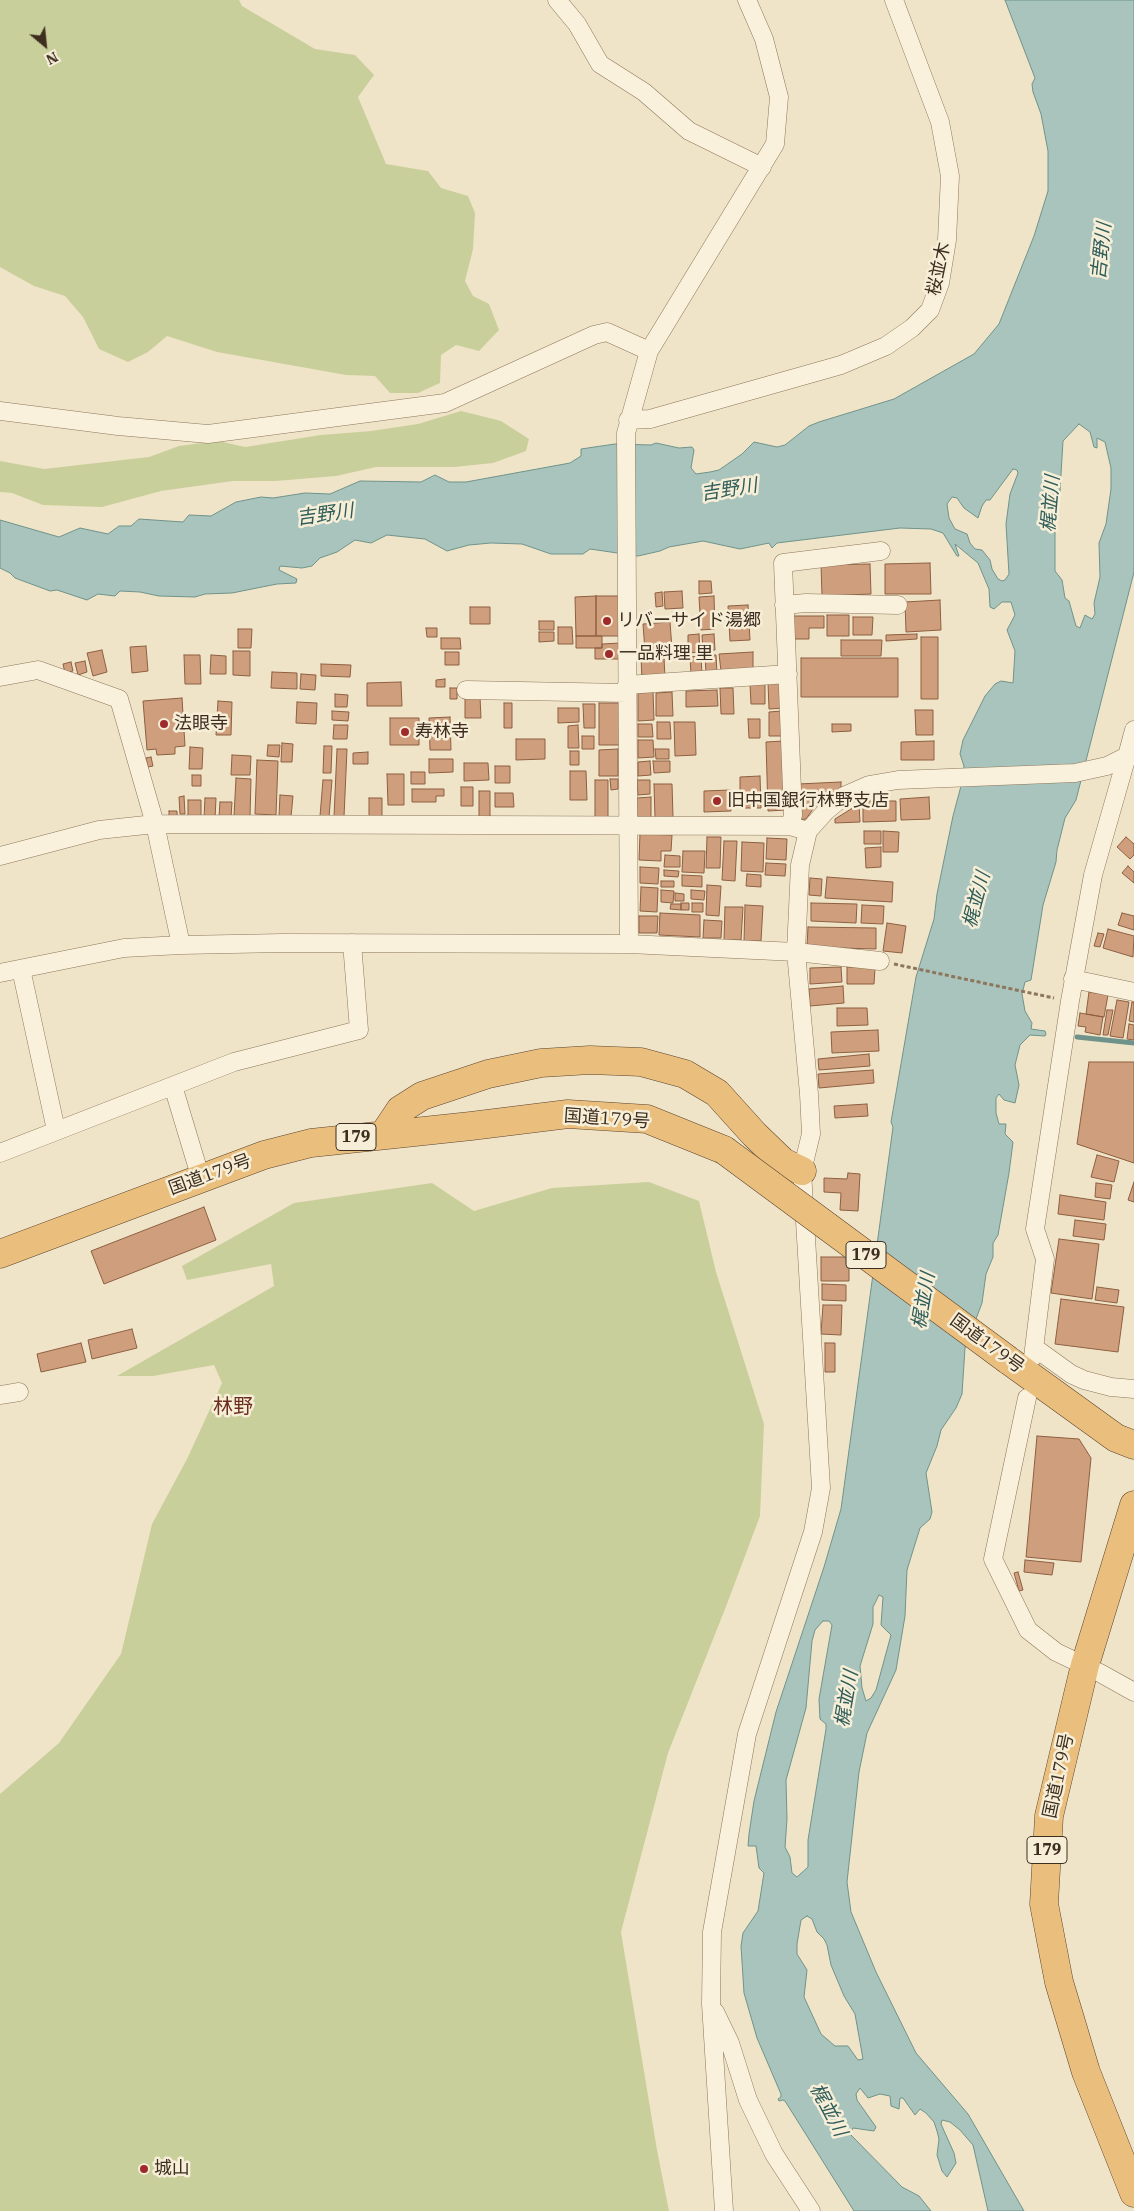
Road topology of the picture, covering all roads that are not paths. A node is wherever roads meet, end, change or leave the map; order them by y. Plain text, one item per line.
1 (557, 0) edge
2 (747, 0) edge
3 (894, 0) edge
4 (762, 168) junction
5 (649, 351) junction
6 (0, 411) edge
7 (627, 427) junction
8 (880, 551) dead end
9 (784, 604) junction
10 (898, 605) dead end
11 (788, 674) junction
12 (0, 677) edge
13 (628, 689) junction
14 (466, 690) dead end
15 (1134, 730) edge
16 (1131, 756) edge
17 (155, 824) junction
18 (628, 826) junction
19 (790, 826) junction
20 (808, 831) junction
21 (0, 856) edge
22 (352, 943) junction
23 (629, 944) junction
24 (181, 945) junction
25 (796, 952) junction
26 (880, 961) dead end
27 (21, 968) junction
28 (0, 973) edge
29 (1074, 979) junction
30 (1134, 992) edge
31 (173, 1086) junction
32 (56, 1130) junction
33 (384, 1134) junction
34 (0, 1153) edge
35 (802, 1171) junction
36 (201, 1179) junction
37 (0, 1254) edge
38 (1026, 1355) junction
39 (1134, 1389) edge
40 (19, 1392) dead end
41 (0, 1395) edge
42 (1026, 1398) dead end
43 (1134, 1445) edge
44 (1134, 1505) edge
45 (1085, 1666) junction
46 (1134, 1692) edge
47 (711, 2004) junction
48 (1134, 2193) edge
49 (724, 2211) edge
50 (811, 2211) edge

1 - 4 street
2 - 4 street
3 - 7 street, 桜並木
4 - 5 street
5 - 6 street
5 - 7 street
7 - 13 street
8 - 9 street
9 - 10 street
9 - 11 street
11 - 13 street
11 - 19 street
12 - 17 street
13 - 14 street
13 - 18 street
15 - 16 street
16 - 20 street
16 - 29 street
17 - 18 street
17 - 21 street
17 - 24 street
18 - 19 street
18 - 23 street
19 - 20 street
20 - 25 street
22 - 23 street
22 - 24 street
22 - 31 street
23 - 25 street
24 - 27 street
25 - 26 street
25 - 35 street
27 - 28 street
27 - 32 street
29 - 30 street
29 - 38 street
31 - 32 street
31 - 36 street
32 - 34 street
33 - 35 highway
33 - 36 highway, 国道179号 / 179
33 - 38 highway, 国道179号 / 179, bridge
35 - 47 street
36 - 37 highway, 国道179号 / 179
38 - 39 street
38 - 43 highway, 国道179号 / 179
40 - 41 street
42 - 45 street
44 - 45 highway, 国道179号 / 179
45 - 46 street
45 - 48 highway, 国道179号 / 179
47 - 49 street
47 - 50 street

